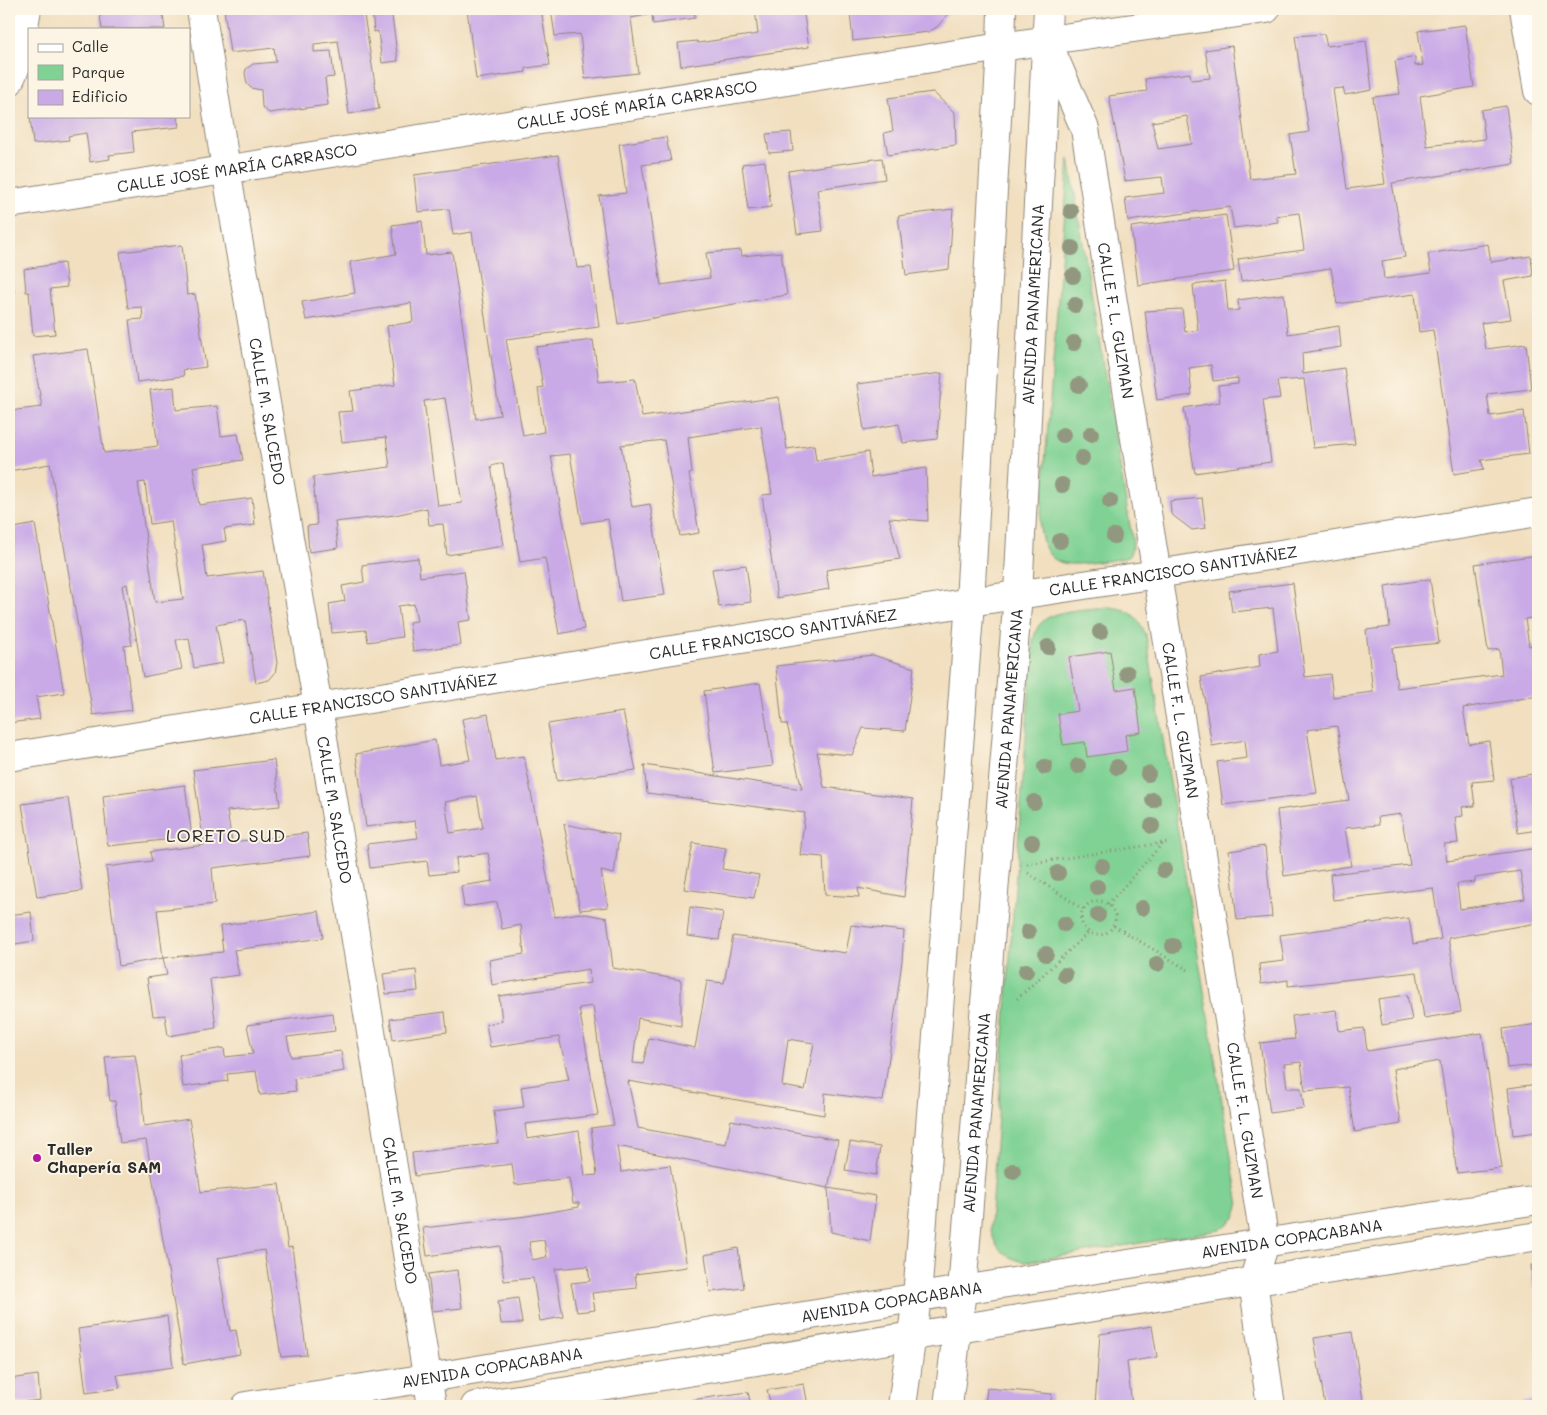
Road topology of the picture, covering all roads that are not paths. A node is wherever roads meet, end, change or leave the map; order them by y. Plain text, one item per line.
1 (27, 9) edge
2 (201, 9) edge
3 (1002, 9) edge
4 (1048, 9) edge
5 (1266, 9) edge
6 (1524, 9) edge
7 (1047, 41) junction
8 (1001, 47) junction
9 (9, 82) edge
10 (1538, 91) edge
11 (226, 169) junction
12 (9, 204) edge
13 (1538, 512) edge
14 (1157, 574) junction
15 (1018, 594) junction
16 (970, 602) junction
17 (318, 707) junction
18 (9, 757) edge
19 (1538, 1200) edge
20 (1538, 1236) edge
21 (1265, 1244) junction
22 (1253, 1282) junction
23 (962, 1290) junction
24 (917, 1298) junction
25 (958, 1330) junction
26 (912, 1337) junction
27 (428, 1378) junction
28 (246, 1406) edge
29 (432, 1406) edge
30 (475, 1406) edge
31 (902, 1406) edge
32 (948, 1406) edge
33 (1271, 1406) edge

1 - 9 street
2 - 11 street, CALLE M. SALCEDO
3 - 8 street
4 - 7 street, AVENIDA PANAMERICANA
5 - 7 street, CALLE JOSÉ MARÍA CARRASCO
6 - 10 street
7 - 8 street, CALLE JOSÉ MARÍA CARRASCO
7 - 14 street, CALLE F. L. GUZMAN
7 - 15 street, AVENIDA PANAMERICANA
8 - 11 street, CALLE JOSÉ MARÍA CARRASCO
8 - 16 street
11 - 12 street, CALLE JOSÉ MARÍA CARRASCO
11 - 17 street, CALLE M. SALCEDO
13 - 14 street, CALLE FRANCISCO SANTIVÁÑEZ
14 - 15 street, CALLE FRANCISCO SANTIVÁÑEZ
14 - 21 street, CALLE F. L. GUZMAN
15 - 16 street, CALLE FRANCISCO SANTIVÁÑEZ
15 - 23 street, AVENIDA PANAMERICANA
16 - 17 street, CALLE FRANCISCO SANTIVÁÑEZ
16 - 24 street
17 - 18 street, CALLE FRANCISCO SANTIVÁÑEZ
17 - 27 street, CALLE M. SALCEDO
19 - 21 street, AVENIDA COPACABANA
20 - 22 street
21 - 22 street, CALLE F. L. GUZMAN
21 - 23 street, AVENIDA COPACABANA
22 - 25 street
22 - 33 street, CALLE F. L. GUZMAN
23 - 24 street, AVENIDA COPACABANA
23 - 25 street, AVENIDA PANAMERICANA
24 - 26 street
24 - 27 street, AVENIDA COPACABANA
25 - 26 street
25 - 32 street, AVENIDA PANAMERICANA
26 - 30 street
26 - 31 street
27 - 28 street, AVENIDA COPACABANA
27 - 29 street, CALLE M. SALCEDO

